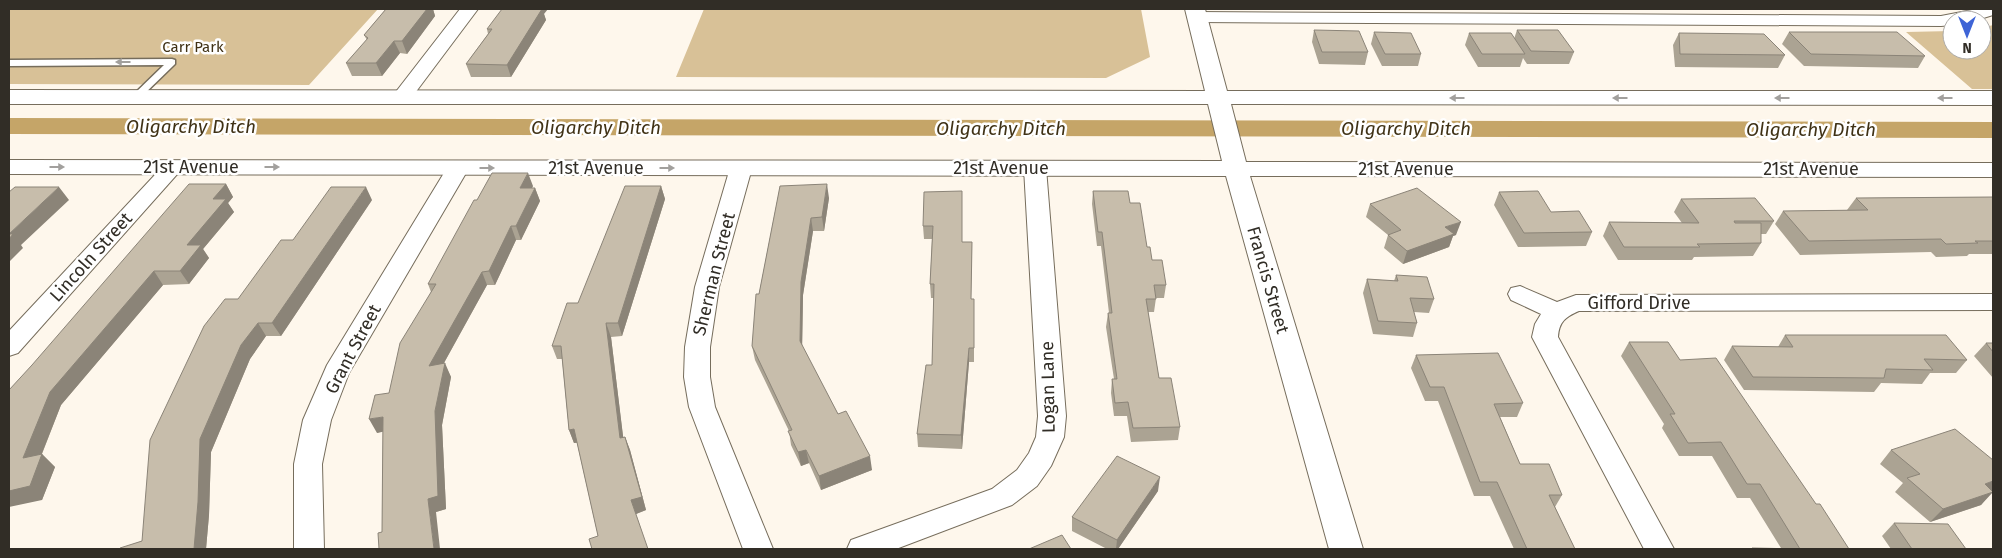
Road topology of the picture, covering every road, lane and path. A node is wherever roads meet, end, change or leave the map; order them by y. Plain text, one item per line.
1 (469, 9) edge
2 (1993, 9) edge
3 (1196, 13) edge
4 (9, 63) edge
5 (9, 97) edge
6 (136, 97) junction
7 (402, 97) junction
8 (1993, 98) edge
9 (1219, 106) junction
10 (1233, 157) junction
11 (9, 167) edge
12 (173, 167) junction
13 (458, 168) junction
14 (741, 168) junction
15 (1036, 168) junction
16 (1993, 170) edge
17 (1520, 294) dead end
18 (1993, 302) edge
19 (1555, 311) junction
20 (9, 347) edge
21 (309, 549) edge
22 (758, 549) edge
23 (862, 549) edge
24 (1346, 549) edge
25 (1659, 549) edge

1 - 7 street
2 - 3 street
3 - 9 street, Francis Street
6 -> 4 lane
5 - 6 street
6 - 7 street
7 - 9 street
8 -> 9 street
9 - 10 street, Francis Street
10 - 15 street, 21st Avenue
10 - 16 street, 21st Avenue
10 - 24 street, Francis Street
11 -> 12 street, 21st Avenue
12 -> 13 street, 21st Avenue
12 - 20 street, Lincoln Street
13 -> 14 street, 21st Avenue
13 - 21 street, Grant Street
14 - 15 street, 21st Avenue
14 - 22 street, Sherman Street
15 - 23 street, Logan Lane
17 - 19 street
18 - 19 street, Gifford Drive
19 - 25 street

